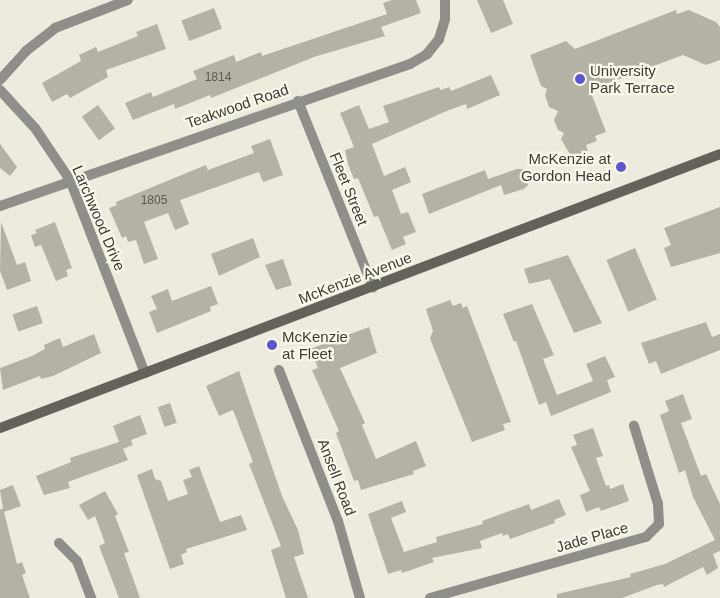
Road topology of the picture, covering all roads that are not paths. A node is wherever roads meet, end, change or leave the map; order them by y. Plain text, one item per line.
1 (128, 0) edge
2 (445, 0) edge
3 (0, 80) edge
4 (0, 90) edge
5 (298, 101) junction
6 (720, 154) edge
7 (70, 180) junction
8 (0, 206) edge
9 (373, 288) junction
10 (279, 370) dead end
11 (145, 373) junction
12 (634, 426) dead end
13 (0, 428) edge
14 (59, 543) dead end
15 (91, 598) edge
16 (360, 598) edge
17 (430, 598) edge

1 - 3 street
2 - 5 street, Teakwood Road
4 - 7 street, Larchwood Drive
5 - 7 street, Teakwood Road
5 - 9 street, Fleet Street
6 - 9 main road, McKenzie Avenue
7 - 8 street, Teakwood Road
7 - 11 street, Larchwood Drive
9 - 11 main road, McKenzie Avenue
10 - 16 street, Ansell Road
11 - 13 main road, McKenzie Avenue
12 - 17 street, Jade Place
14 - 15 street

